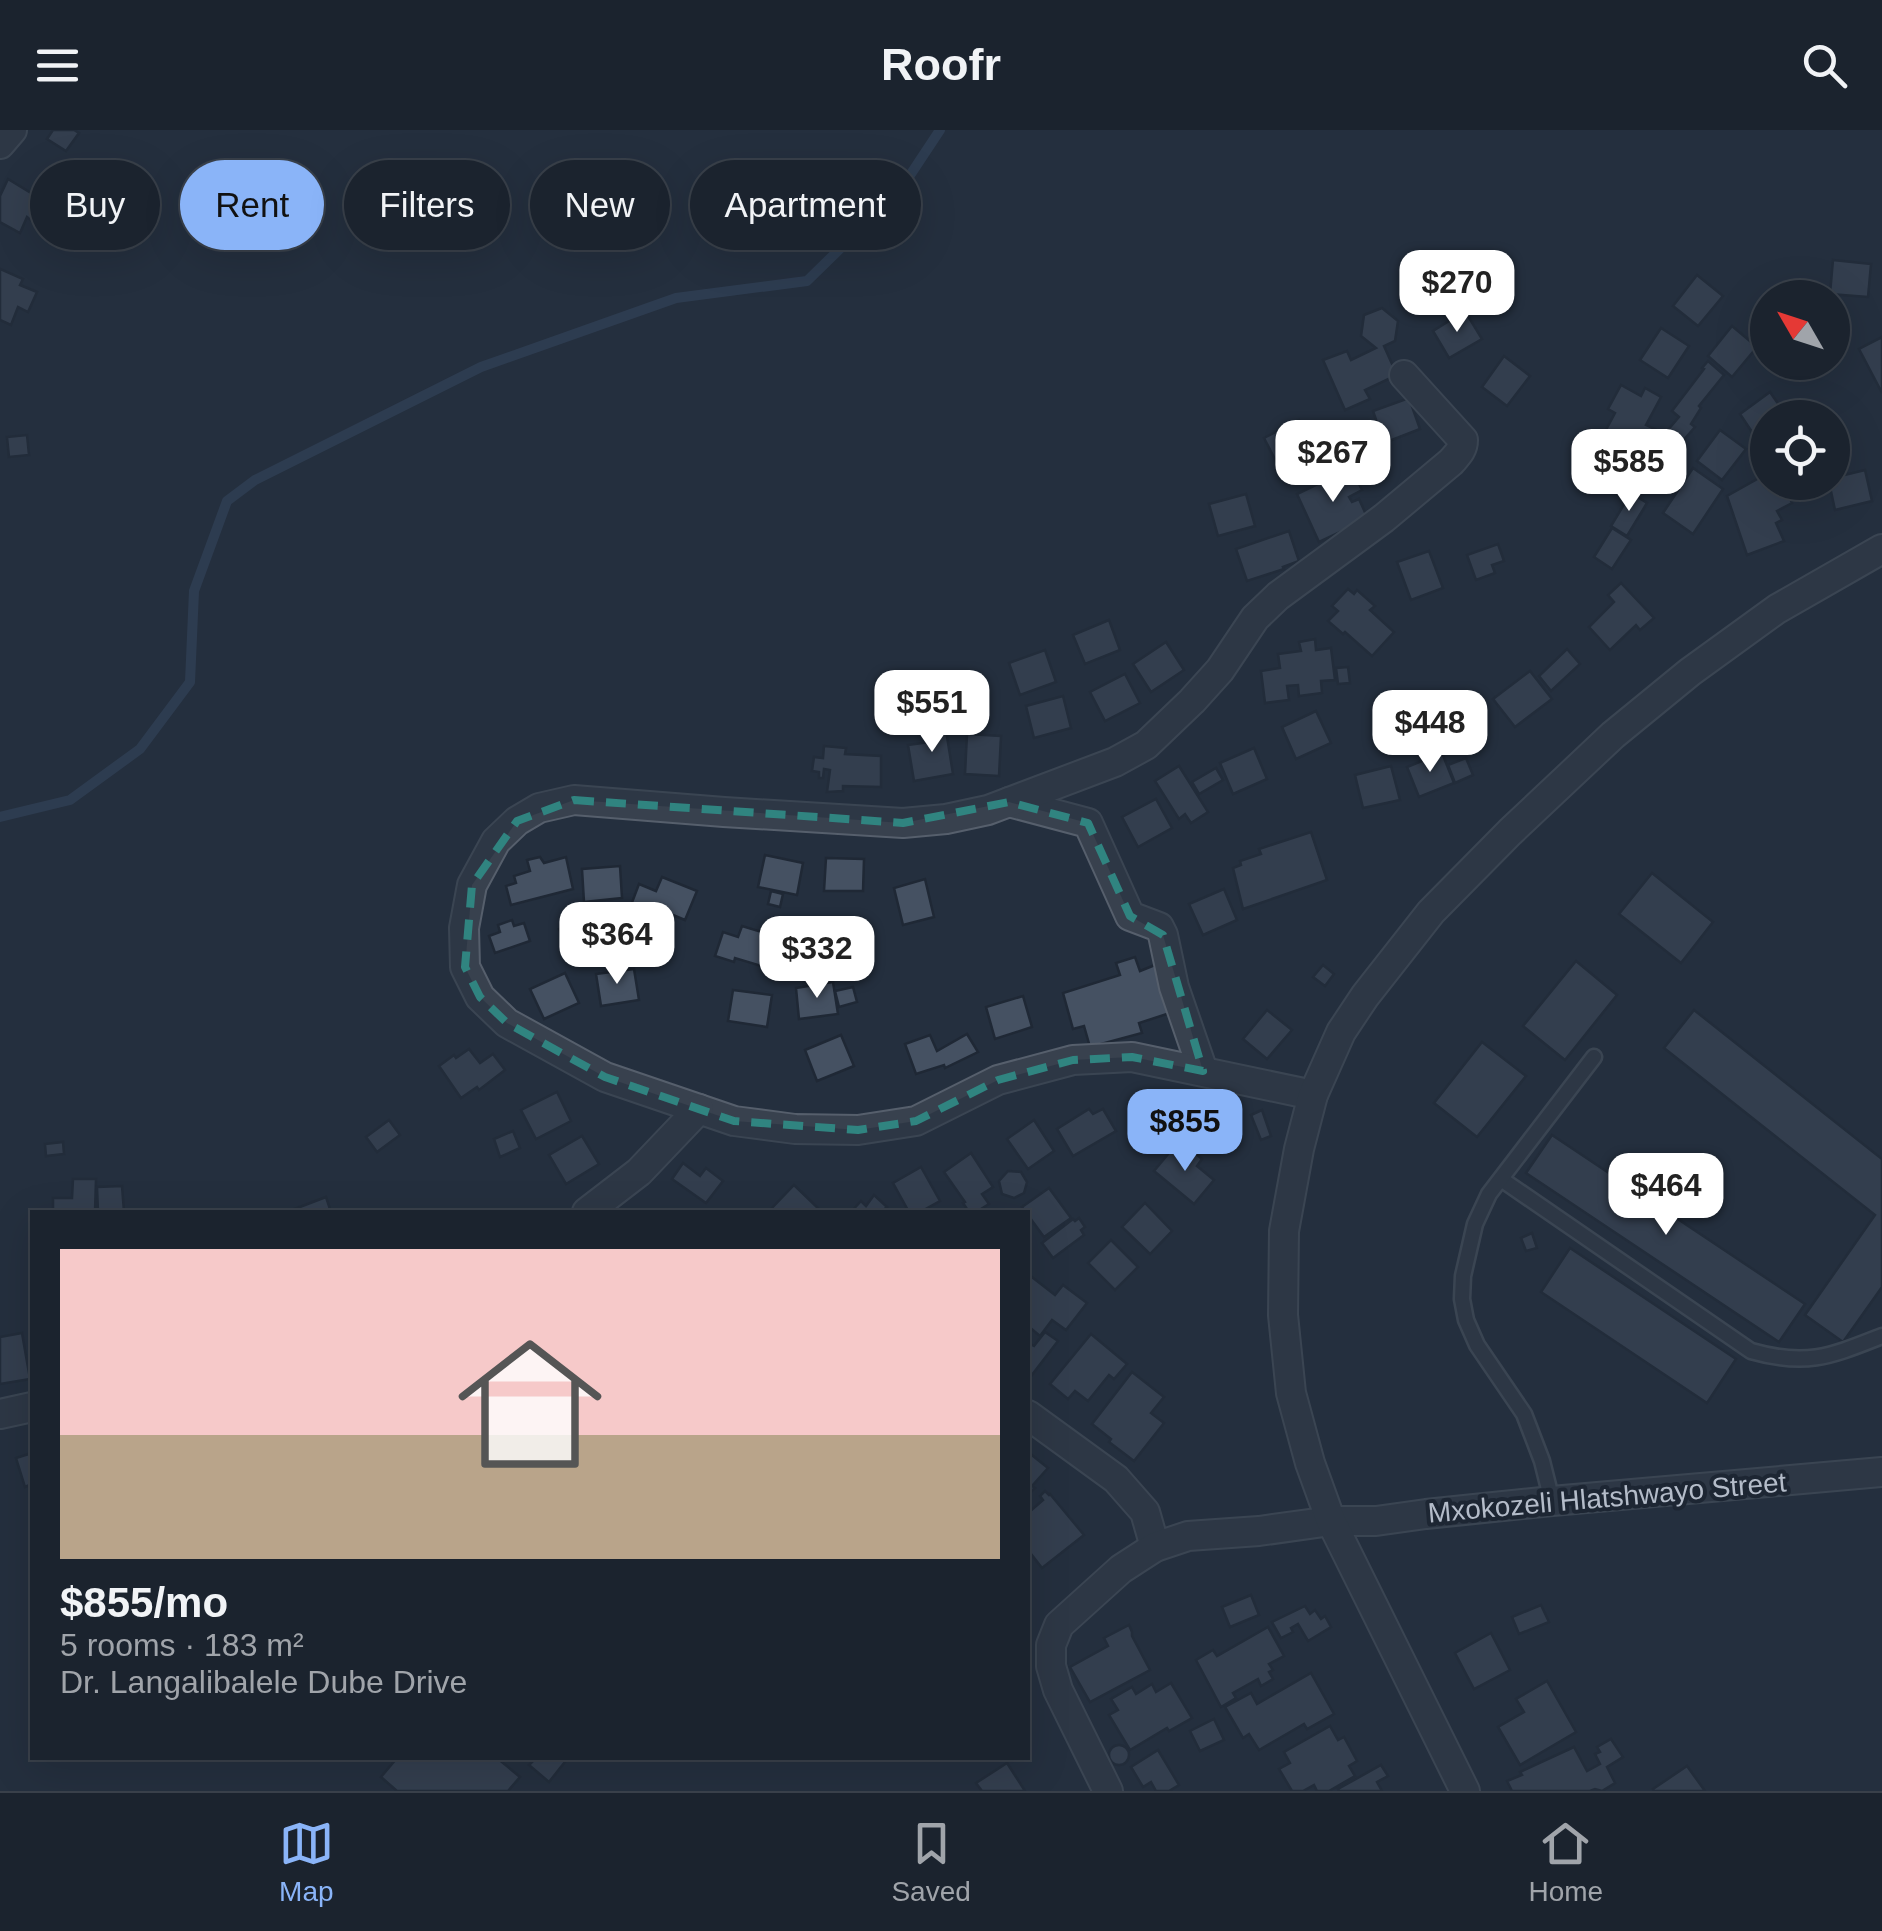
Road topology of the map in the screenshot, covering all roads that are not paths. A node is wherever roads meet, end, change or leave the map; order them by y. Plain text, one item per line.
1 (12, 130) edge
2 (0, 144) edge
3 (1404, 375) dead end
4 (1882, 549) edge
5 (1009, 802) junction
6 (1594, 1058) dead end
7 (1203, 1071) junction
8 (1314, 1096) junction
9 (700, 1109) junction
10 (1501, 1178) junction
11 (590, 1210) edge
12 (1882, 1336) edge
13 (30, 1407) edge
14 (0, 1414) edge
15 (1030, 1416) edge
16 (1882, 1472) edge
17 (1552, 1501) junction
18 (1332, 1521) junction
19 (1155, 1547) junction
20 (1108, 1791) edge
21 (1465, 1791) edge

1 - 2 street
3 - 5 street
4 - 8 street
5 - 7 street
5 - 9 street
6 - 10 lane
7 - 8 street
7 - 9 street
8 - 18 street
9 - 11 street
10 - 12 lane
10 - 17 lane
13 - 14 street
15 - 19 street
16 - 17 street, Mxokozeli Hlatshwayo Street
17 - 18 street, Mxokozeli Hlatshwayo Street
18 - 19 street, Mxokozeli Hlatshwayo Street
18 - 21 street
19 - 20 street

